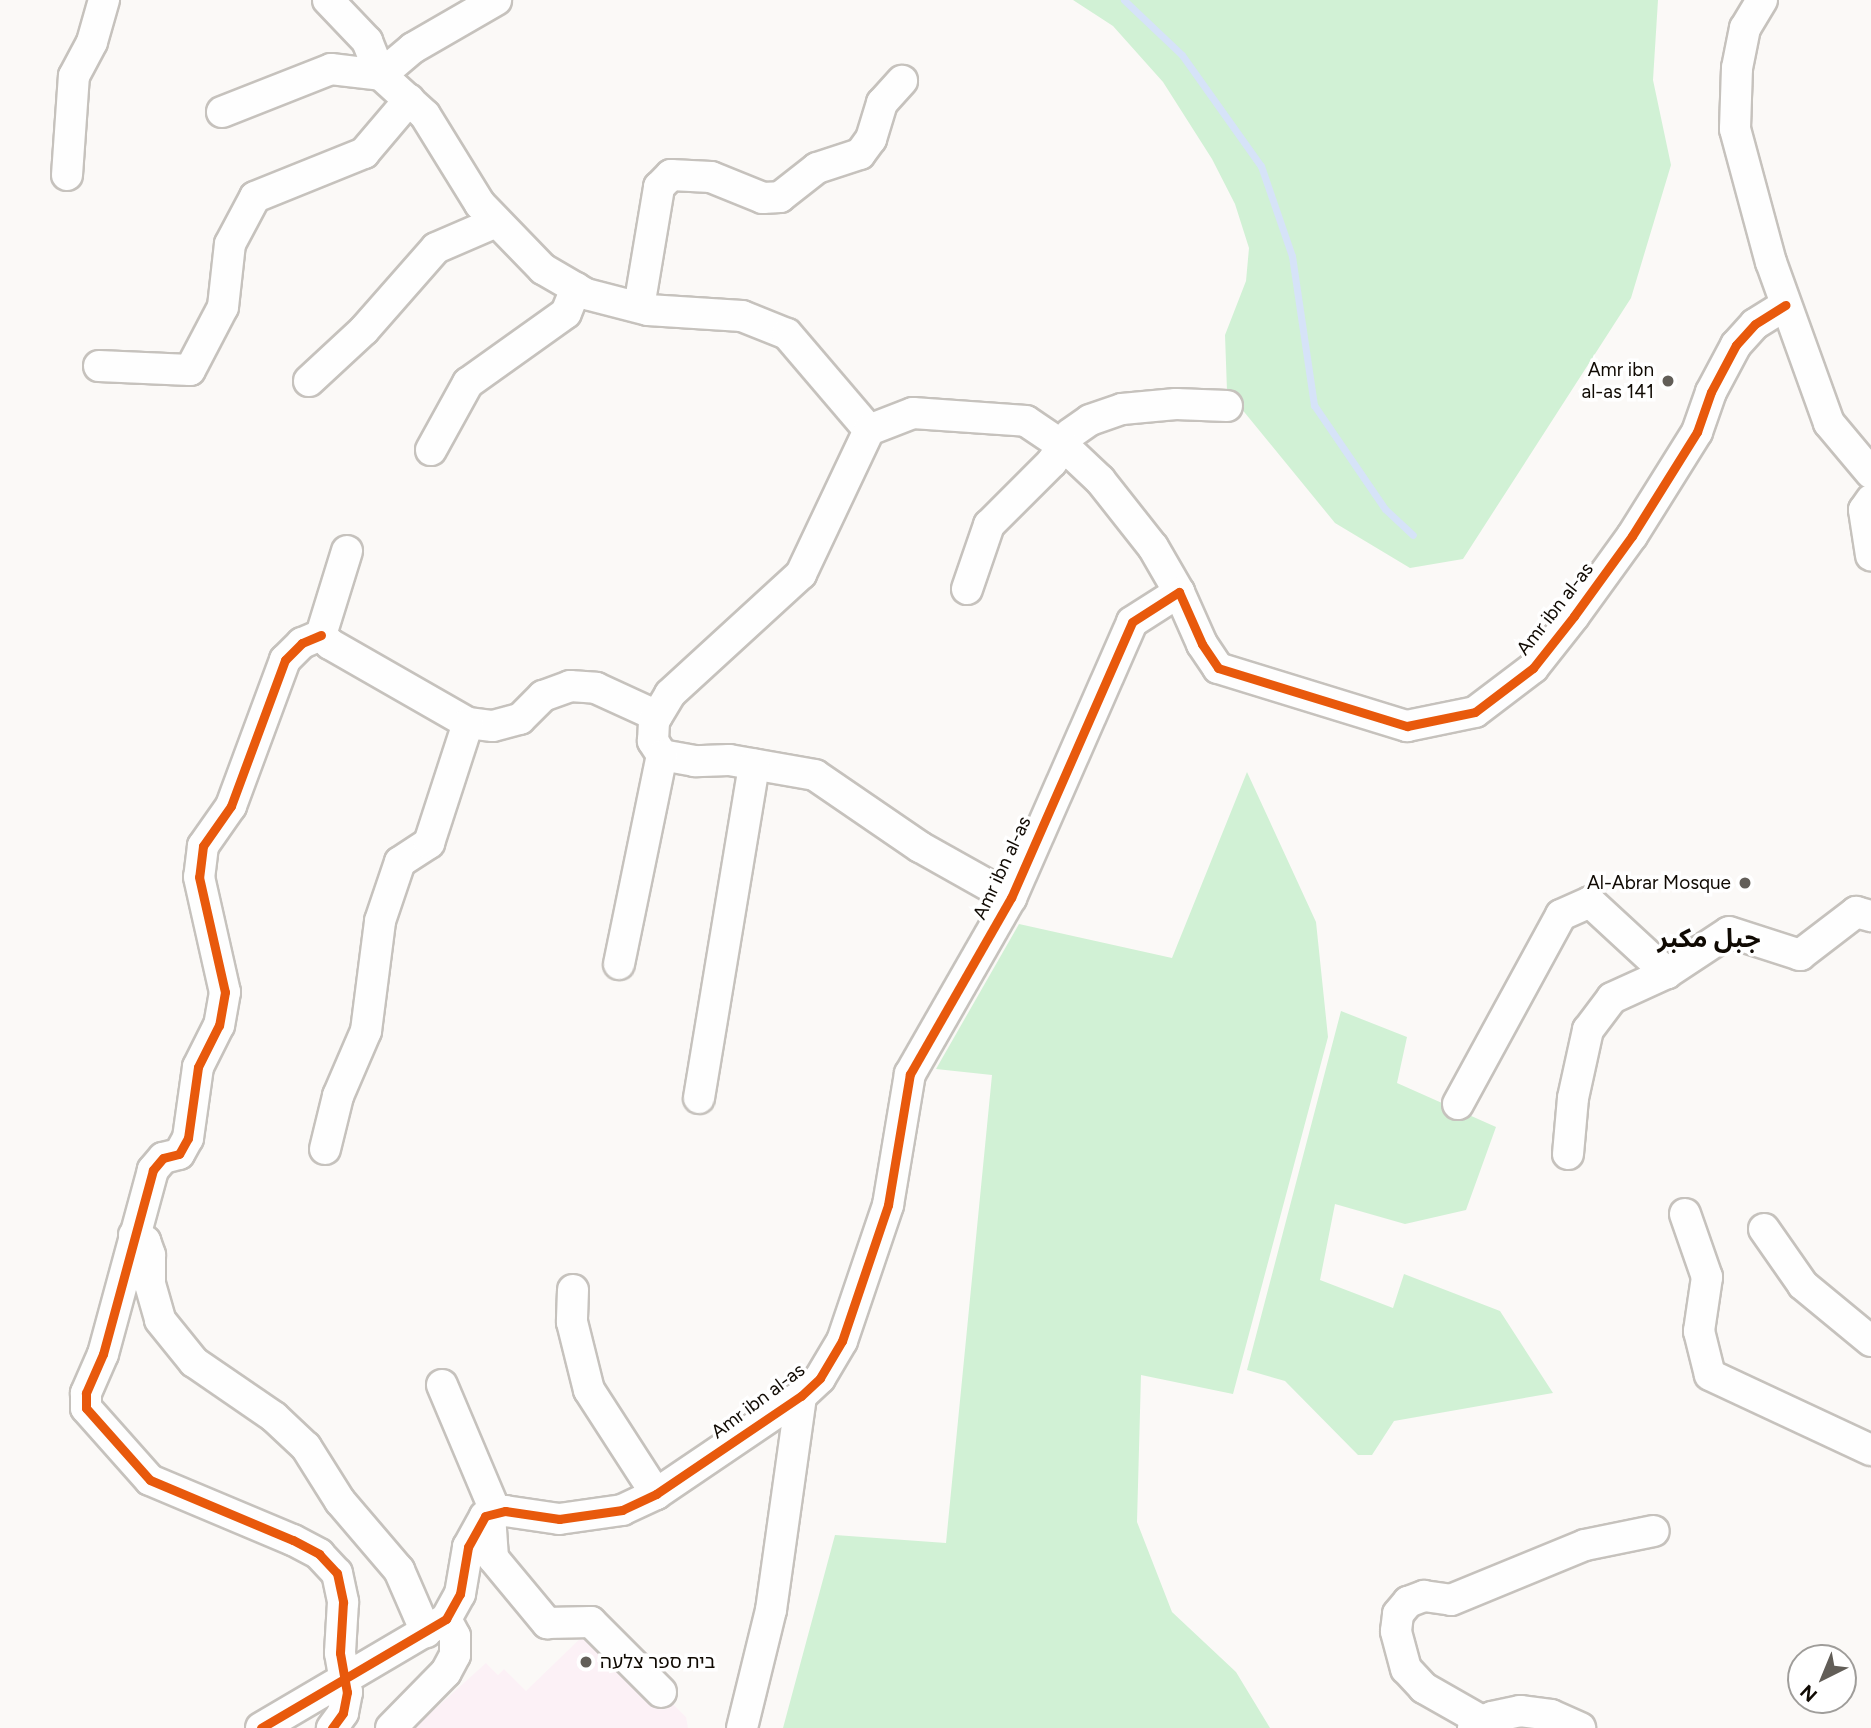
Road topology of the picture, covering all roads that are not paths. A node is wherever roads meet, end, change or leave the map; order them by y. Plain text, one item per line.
1 (104, 0) edge
2 (328, 0) edge
3 (496, 0) edge
4 (1762, 0) edge
5 (381, 75) junction
6 (902, 81) dead end
7 (409, 100) junction
8 (222, 112) dead end
9 (67, 175) dead end
10 (496, 222) junction
11 (576, 288) junction
12 (1786, 305) junction
13 (639, 307) junction
14 (99, 366) dead end
15 (309, 381) dead end
16 (1227, 406) dead end
17 (869, 430) junction
18 (1062, 446) junction
19 (431, 450) dead end
20 (1871, 473) edge
21 (1871, 500) edge
22 (347, 551) dead end
23 (1871, 555) edge
24 (967, 589) dead end
25 (1179, 592) junction
26 (321, 635) junction
27 (657, 716) junction
28 (468, 723) junction
29 (662, 755) junction
30 (754, 765) junction
31 (1011, 898) junction
32 (1871, 916) edge
33 (620, 964) dead end
34 (1667, 973) junction
35 (699, 1098) dead end
36 (1458, 1104) dead end
37 (325, 1149) dead end
38 (1568, 1154) dead end
39 (1685, 1214) dead end
40 (1764, 1229) dead end
41 (134, 1235) junction
42 (573, 1290) dead end
43 (1871, 1341) edge
44 (442, 1385) dead end
45 (802, 1396) junction
46 (1871, 1450) edge
47 (656, 1494) junction
48 (493, 1514) junction
49 (1654, 1531) dead end
50 (436, 1625) junction
51 (343, 1680) junction
52 (661, 1692) dead end
53 (1478, 1725) edge
54 (261, 1728) edge
55 (332, 1728) edge
56 (391, 1728) edge
57 (742, 1728) edge
58 (1580, 1728) edge

1 - 9 street
2 - 5 street
3 - 5 street
4 - 12 street
5 - 7 street
5 - 8 street
6 - 13 street
7 - 10 street
7 - 14 street
10 - 11 street
10 - 15 street
11 - 13 street
11 - 19 street
12 - 20 street
12 - 25 street, Amr ibn al-as
13 - 17 street
16 - 18 street
17 - 18 street
17 - 27 street
18 - 24 street
18 - 25 street
21 - 23 street
22 - 26 street
25 - 31 street, Amr ibn al-as
26 - 28 street
26 - 41 street
27 - 28 street
27 - 29 street
28 - 37 street
29 - 30 street
29 - 33 street
30 - 31 street
30 - 35 street
31 - 45 street, Amr ibn al-as
32 - 34 street
34 - 36 street
34 - 38 street
39 - 46 street
40 - 43 street
41 - 50 street
41 - 51 street
42 - 47 street
44 - 48 street
45 - 47 street, Amr ibn al-as
45 - 57 street
47 - 48 street, Amr ibn al-as
48 - 50 street
48 - 52 street
49 - 53 street
50 - 51 street
50 - 56 street
51 - 54 street
51 - 55 street
53 - 58 street

